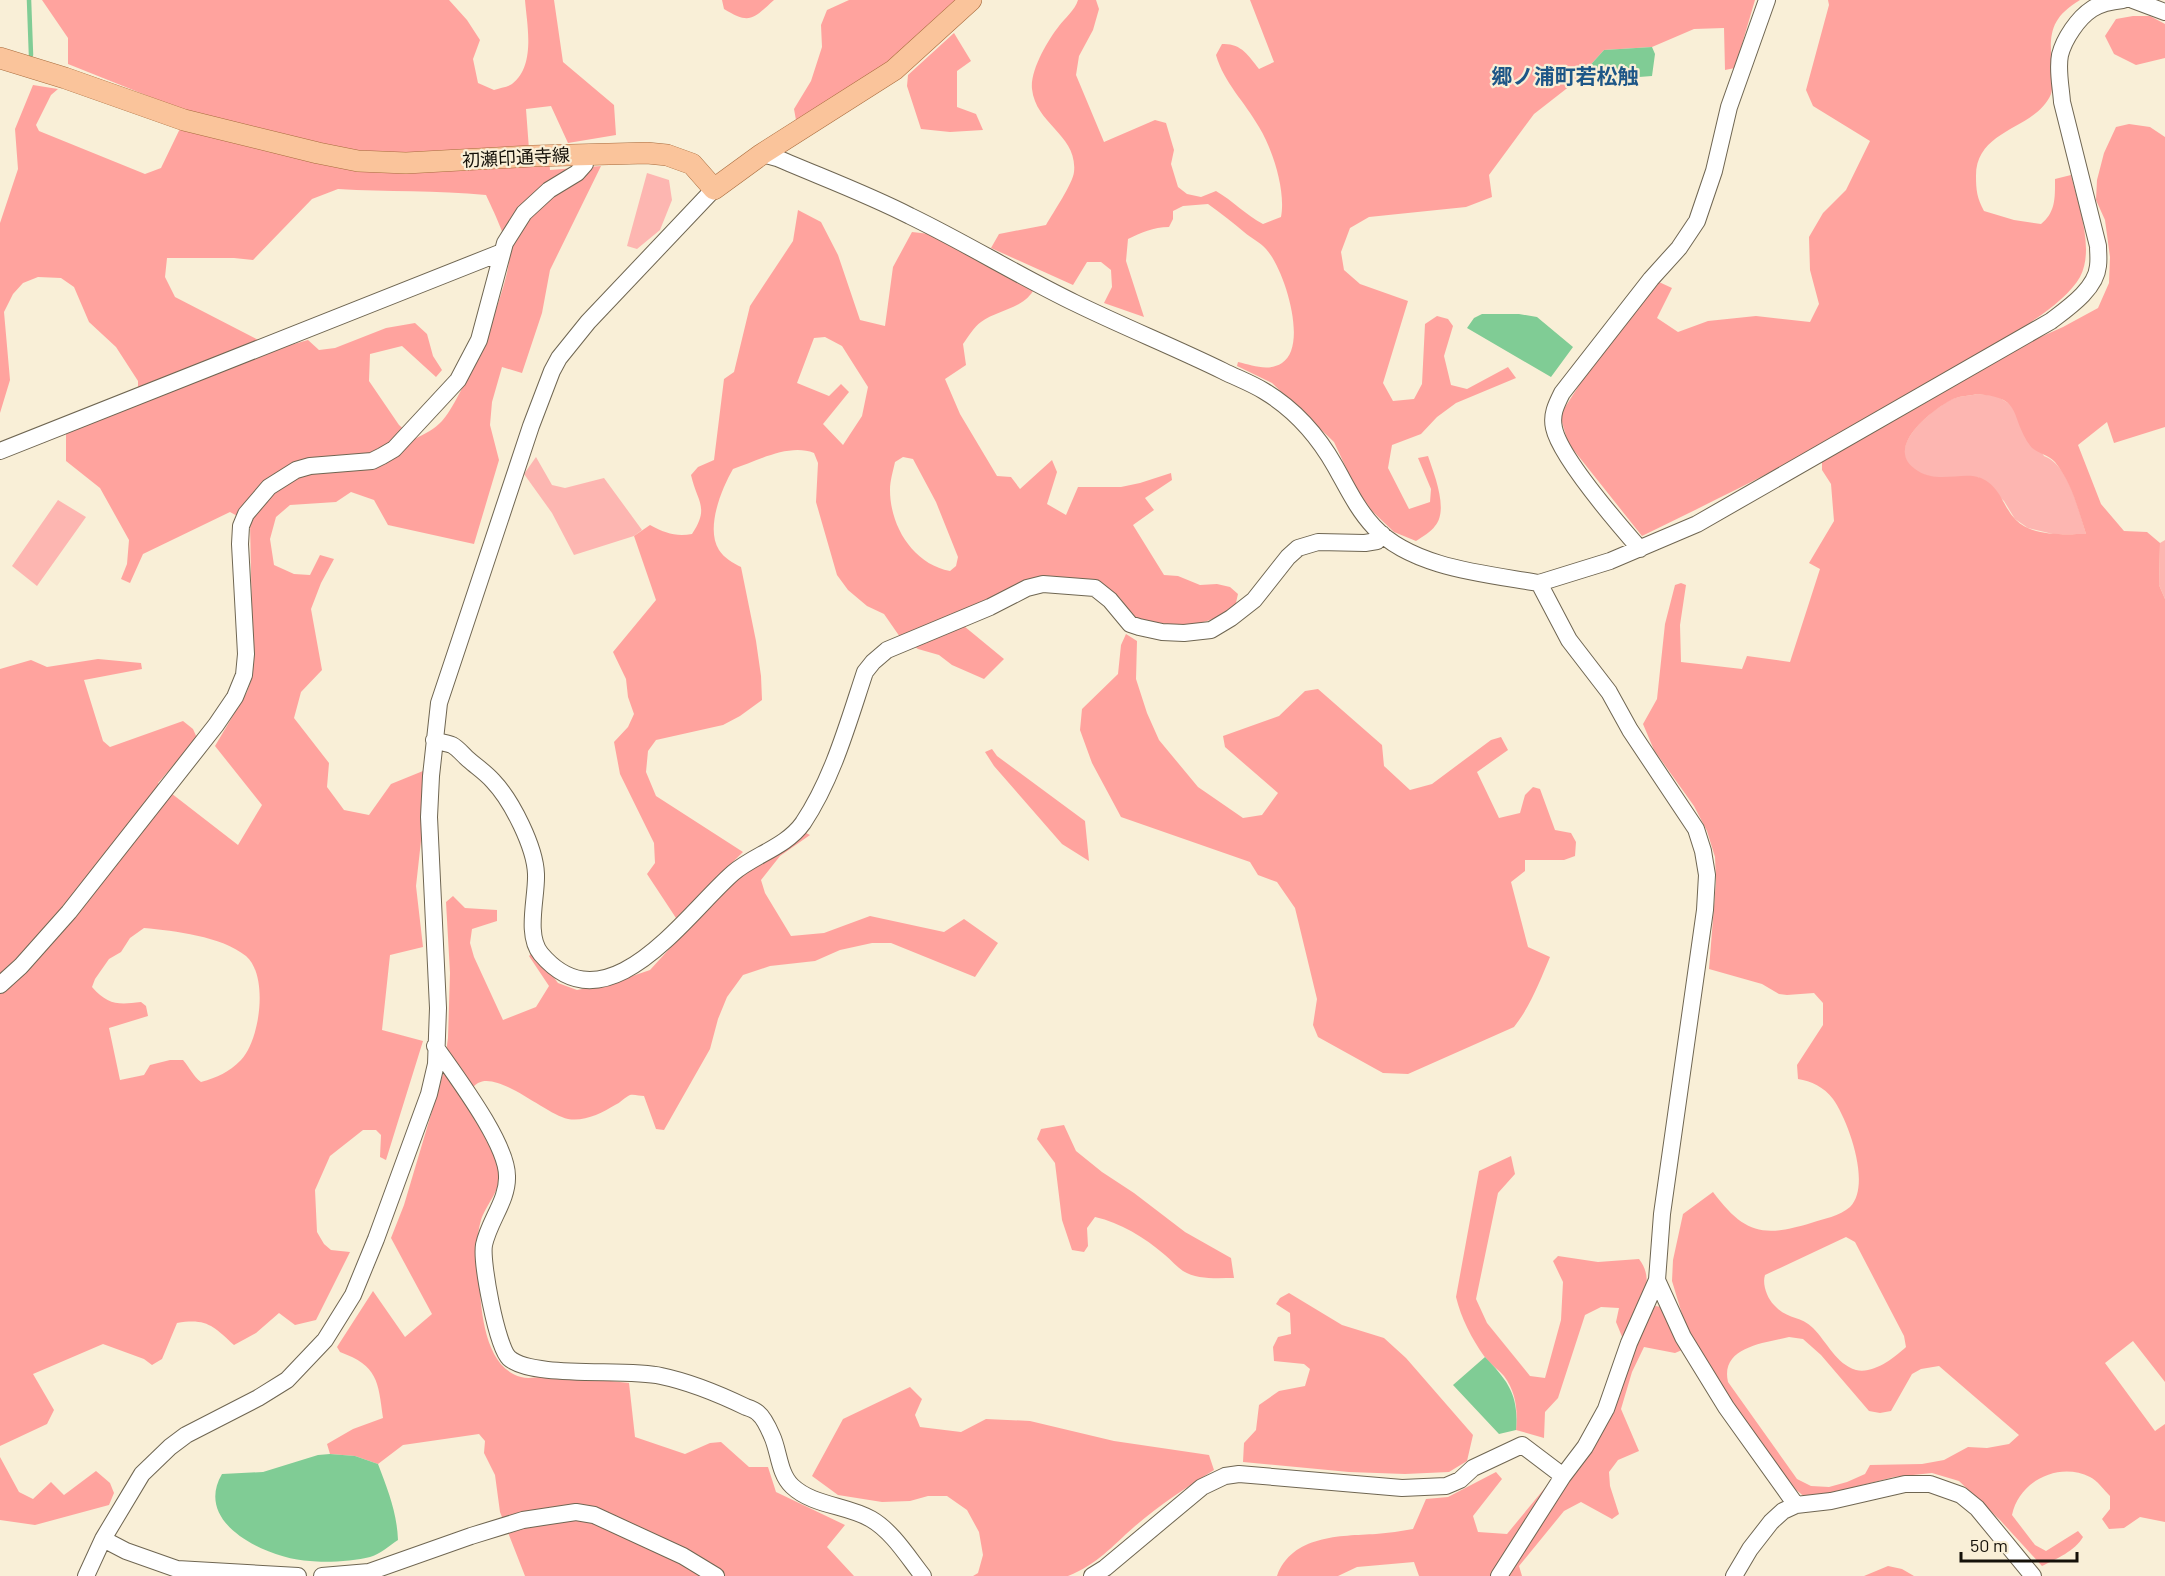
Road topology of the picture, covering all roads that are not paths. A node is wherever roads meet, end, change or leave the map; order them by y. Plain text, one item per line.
1 (971, 0) edge
2 (1767, 0) edge
3 (2123, 0) edge
4 (2133, 0) edge
5 (2165, 12) edge
6 (0, 58) edge
7 (762, 154) junction
8 (584, 155) junction
9 (714, 189) junction
10 (502, 252) junction
11 (0, 451) edge
12 (1382, 534) junction
13 (1640, 549) junction
14 (1539, 583) junction
15 (434, 741) junction
16 (0, 985) edge
17 (435, 1046) junction
18 (1657, 1280) junction
19 (1563, 1476) junction
20 (1796, 1505) junction
21 (103, 1539) junction
22 (86, 1576) edge
23 (298, 1576) edge
24 (322, 1576) edge
25 (716, 1576) edge
26 (923, 1576) edge
27 (1092, 1576) edge
28 (1499, 1576) edge
29 (1734, 1576) edge
30 (2033, 1576) edge

1 - 7 main road
2 - 13 street
3 - 13 street
4 - 5 street
6 - 8 main road, 初瀬印通寺線
7 - 9 main road
7 - 12 street
8 - 9 main road, 初瀬印通寺線
8 - 10 street
9 - 15 street
10 - 11 street
10 - 16 street
12 - 14 street
12 - 15 street
13 - 14 street
14 - 18 street
15 - 17 street
17 - 21 street
17 - 26 street
18 - 19 street
18 - 20 street
19 - 27 street
19 - 28 street
20 - 29 street
20 - 30 street
21 - 22 street
21 - 23 street
24 - 25 street

